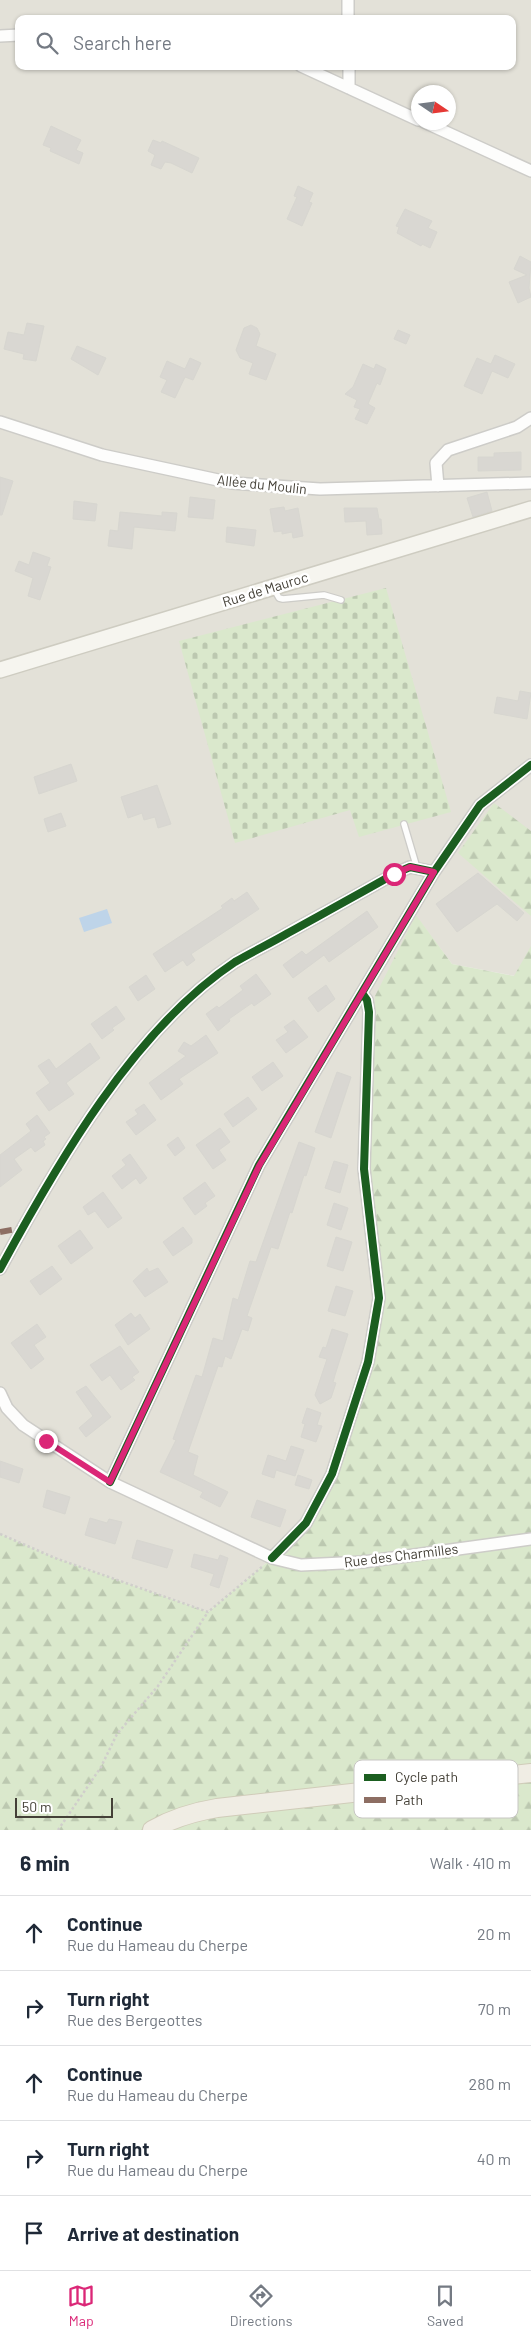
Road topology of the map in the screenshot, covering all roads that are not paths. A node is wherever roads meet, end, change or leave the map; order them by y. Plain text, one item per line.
1 (348, 0) edge
2 (348, 15) edge
3 (15, 35) edge
4 (0, 36) edge
5 (310, 70) edge
6 (349, 70) edge
7 (349, 88) junction
8 (411, 117) edge
9 (441, 130) edge
10 (531, 171) edge
11 (531, 418) edge
12 (0, 422) edge
13 (531, 483) edge
14 (438, 486) junction
15 (531, 509) edge
16 (273, 586) junction
17 (340, 600) dead end
18 (0, 670) edge
19 (531, 765) edge
20 (404, 824) dead end
21 (417, 868) junction
22 (434, 872) junction
23 (362, 993) junction
24 (0, 1269) edge
25 (0, 1392) edge
26 (110, 1482) junction
27 (531, 1539) edge
28 (272, 1558) junction
29 (531, 1773) edge
30 (518, 1774) edge
31 (354, 1793) edge
32 (152, 1830) edge

1 - 2 street
3 - 4 street
5 - 7 street
6 - 7 street
7 - 8 street
9 - 10 street
11 - 14 street
12 - 14 street, Allée du Moulin
13 - 14 street, Allée du Moulin
15 - 16 street, Rue de Mauroc
16 - 17 lane
16 - 18 street, Rue de Mauroc
19 - 22 street
20 - 21 lane
21 - 22 street
21 - 24 street
22 - 23 street
23 - 26 street
23 - 28 street
25 - 26 street, Rue des Charmilles
26 - 28 street, Rue des Charmilles
27 - 28 street, Rue des Charmilles
29 - 30 main road
31 - 32 main road

